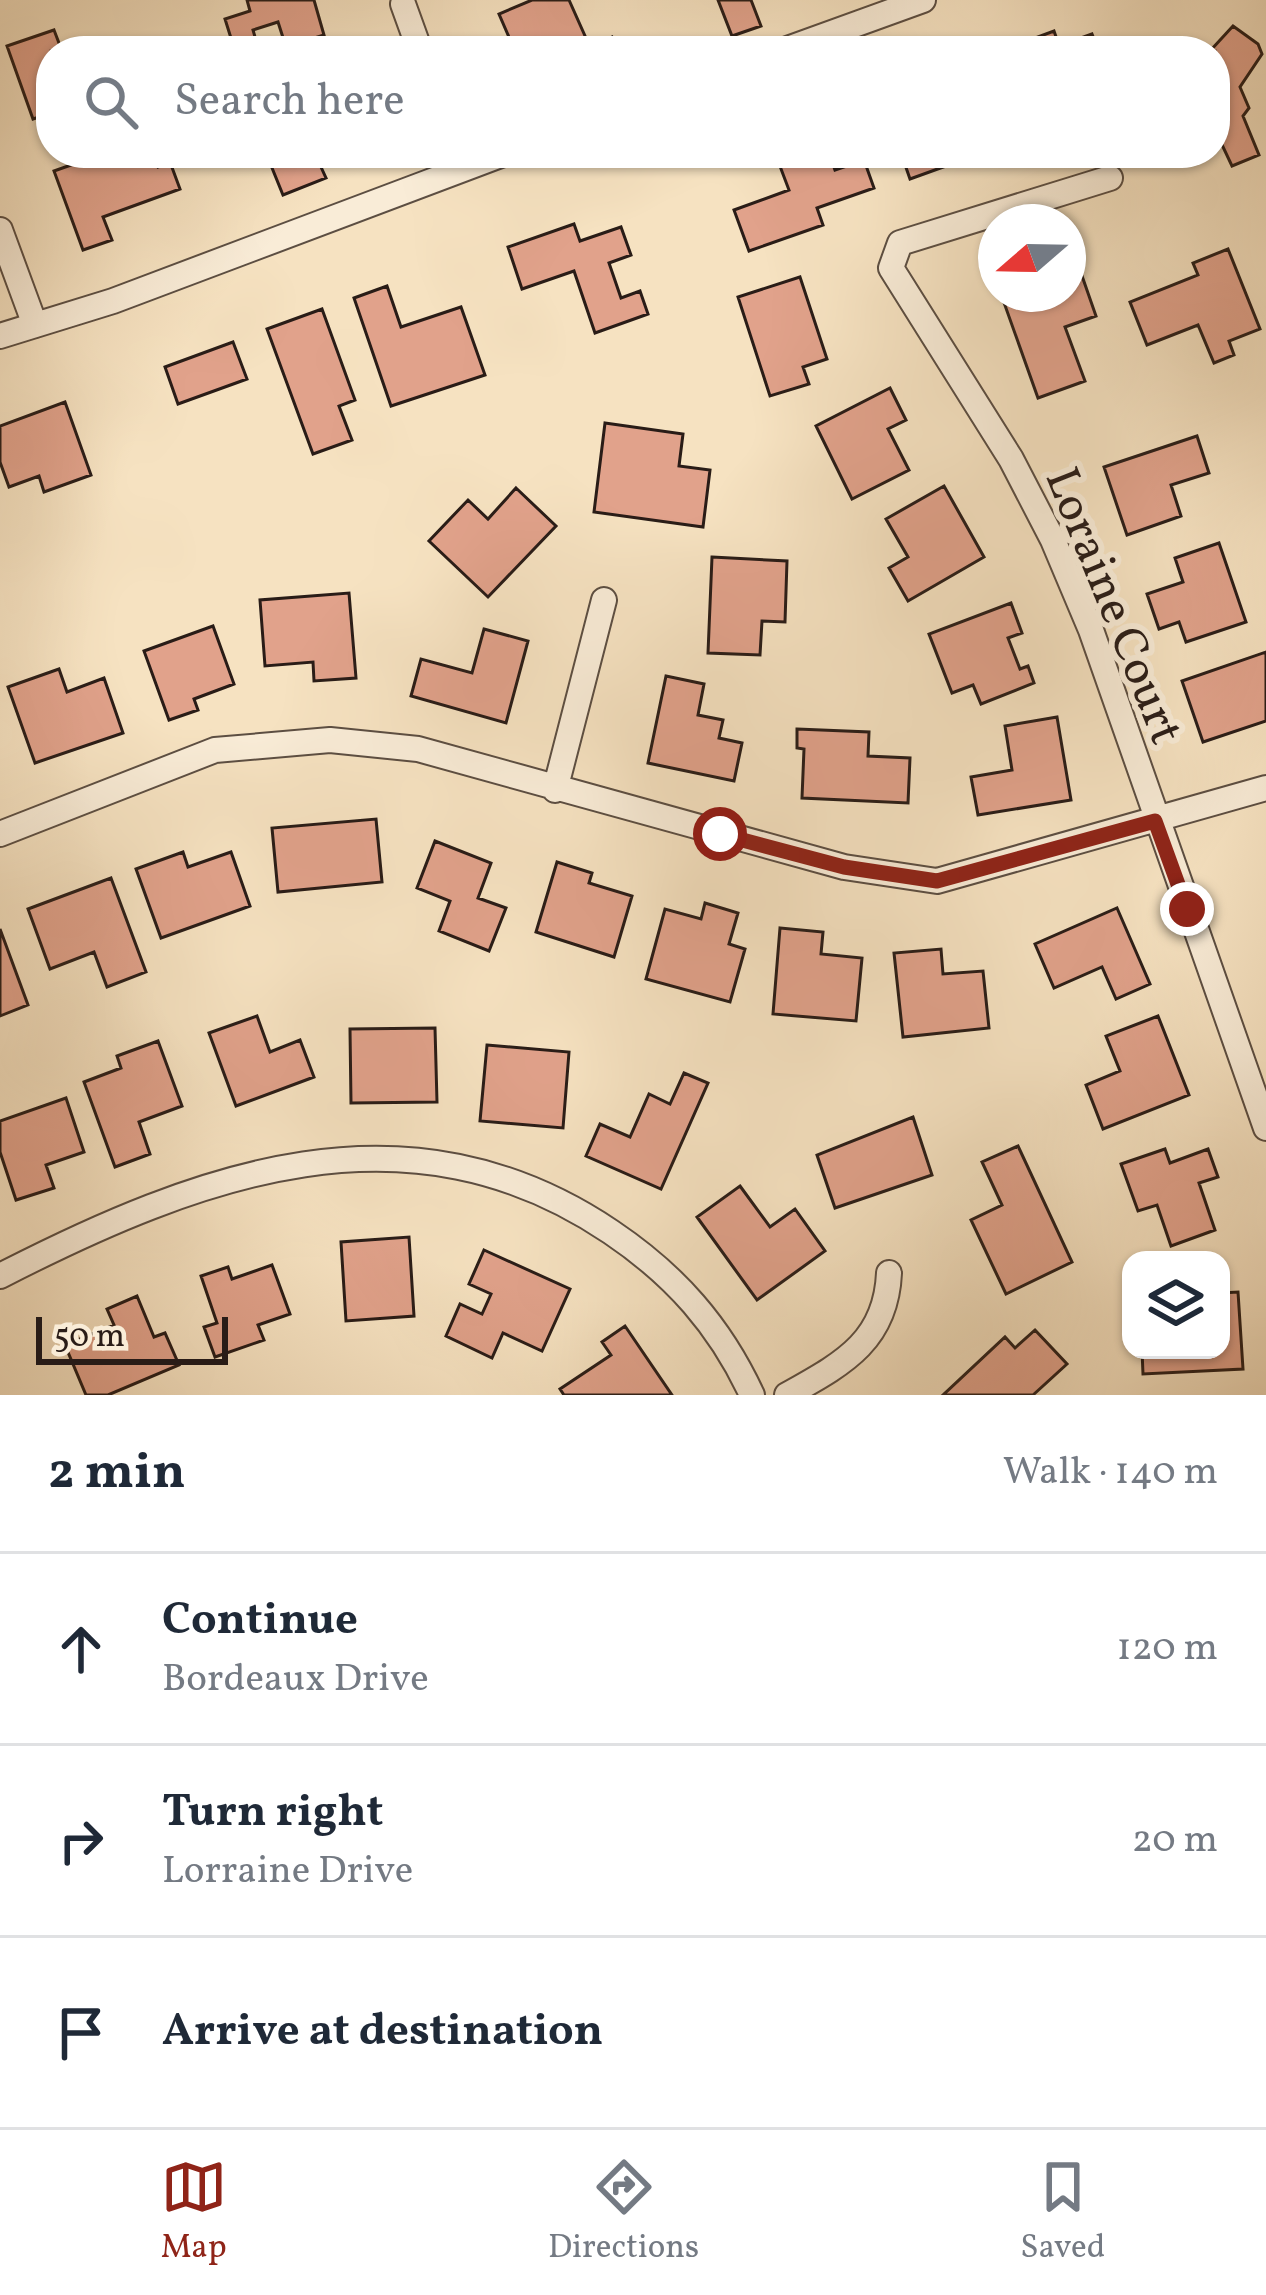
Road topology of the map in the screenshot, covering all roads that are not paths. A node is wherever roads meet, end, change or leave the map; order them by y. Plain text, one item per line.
1 (905, 3) edge
2 (403, 4) dead end
3 (415, 36) edge
4 (820, 36) edge
5 (443, 168) edge
6 (1110, 178) dead end
7 (0, 230) edge
8 (35, 325) junction
9 (0, 337) edge
10 (604, 600) dead end
11 (1266, 788) edge
12 (555, 790) junction
13 (1155, 821) junction
14 (0, 834) edge
15 (1266, 1128) edge
16 (890, 1273) dead end
17 (0, 1276) edge
18 (752, 1395) edge
19 (787, 1395) edge

1 - 4 street
2 - 3 street
5 - 8 street
6 - 13 street, Loraine Court
7 - 8 street
8 - 9 street
10 - 12 street
11 - 13 street
12 - 13 street
12 - 14 street
13 - 15 street
16 - 19 street
17 - 18 street

